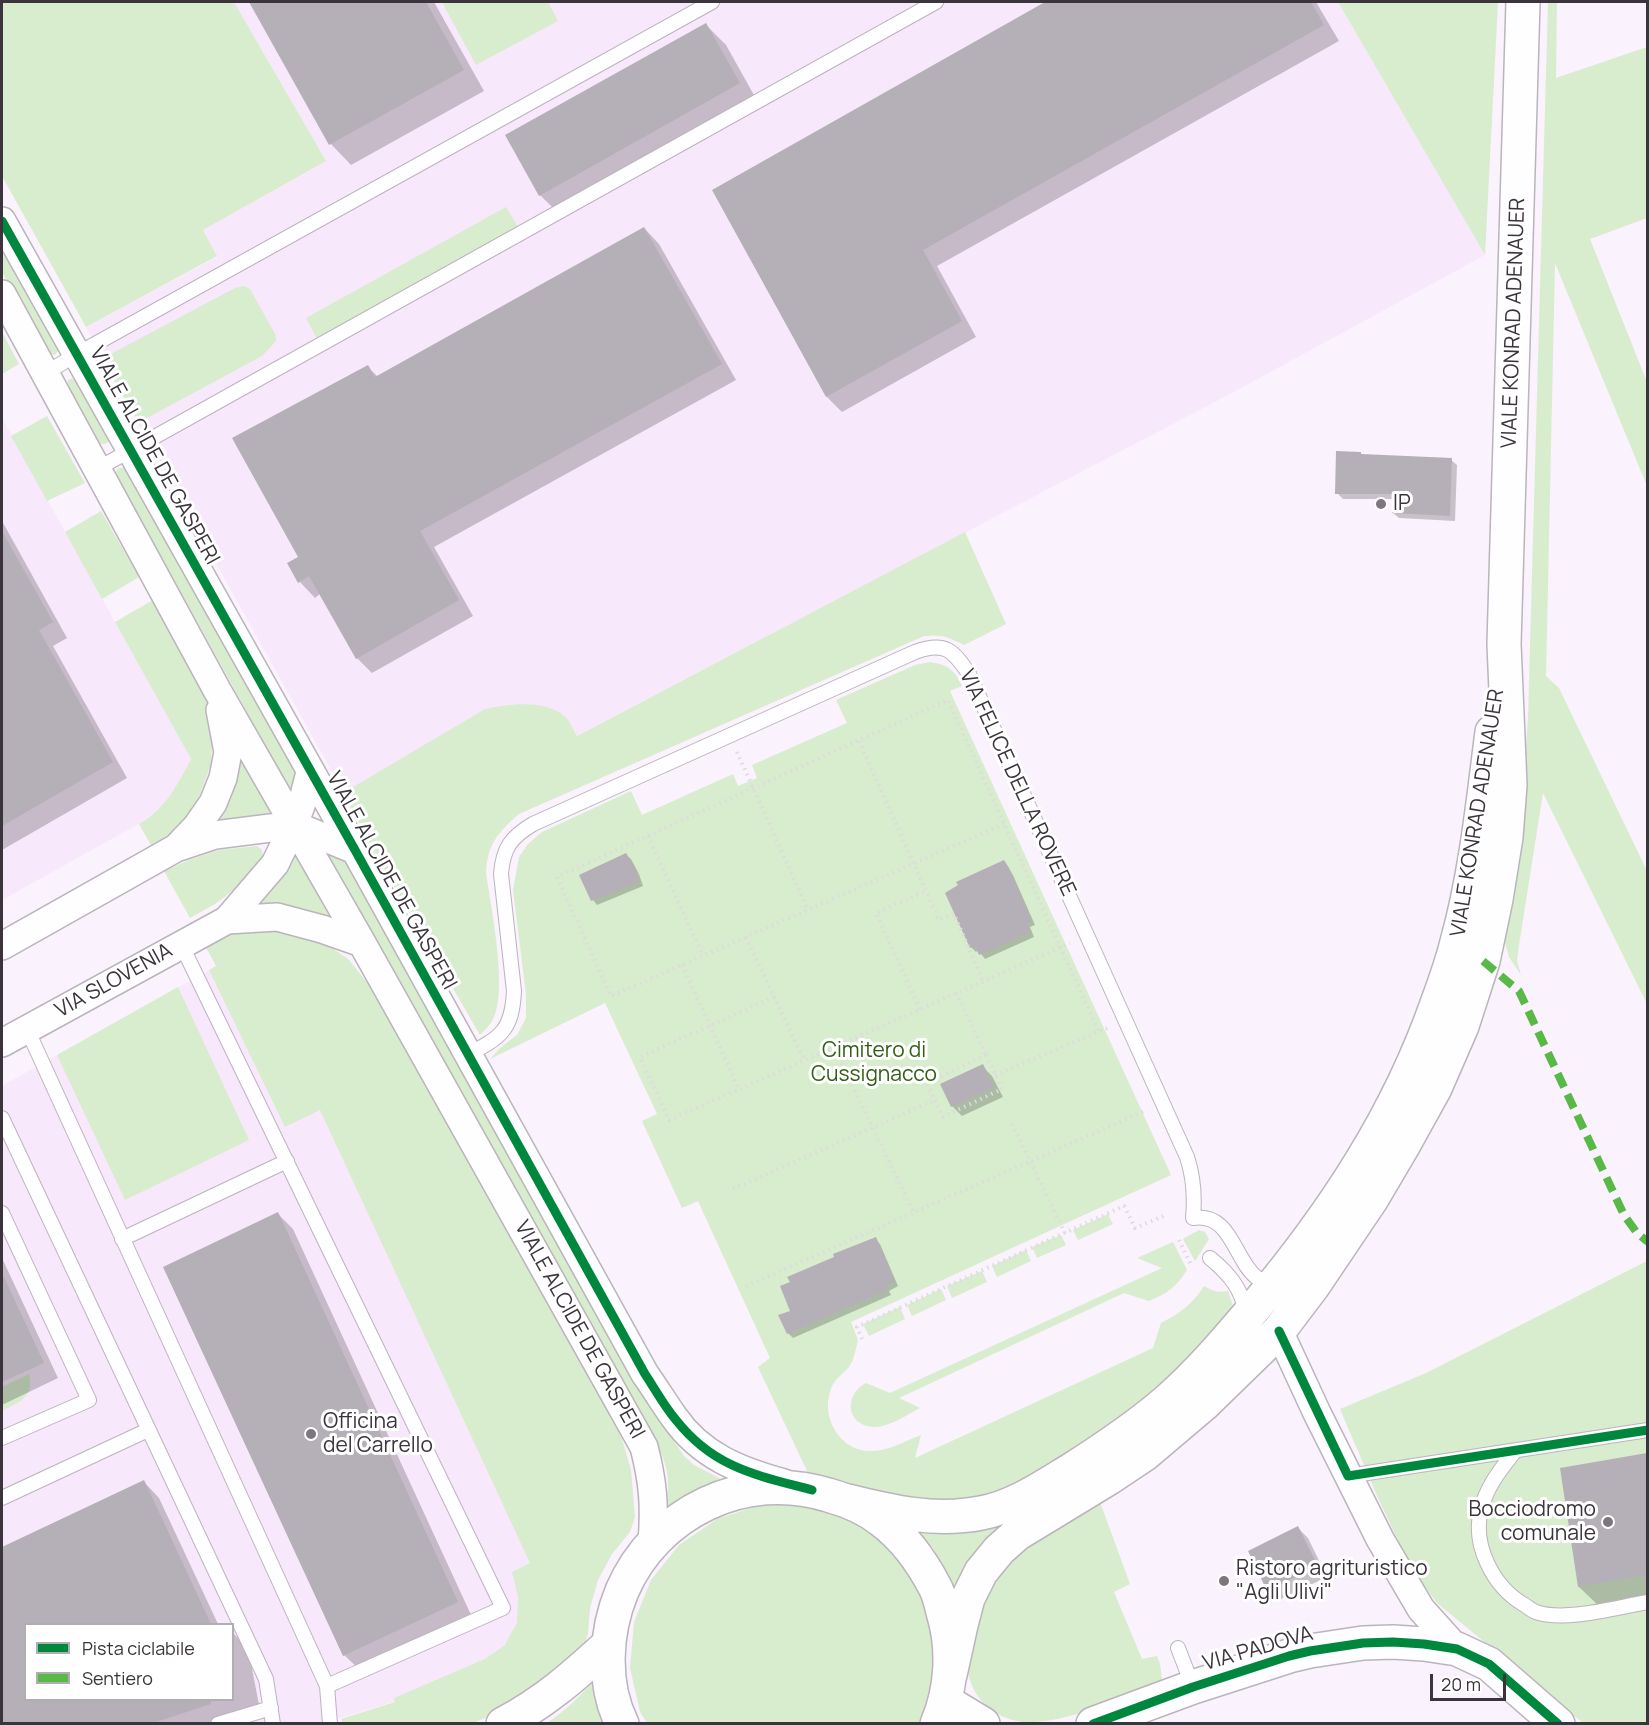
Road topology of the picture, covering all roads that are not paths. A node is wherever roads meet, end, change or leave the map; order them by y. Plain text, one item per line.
1 (712, 2) edge
2 (936, 2) edge
3 (1523, 2) edge
4 (2, 221) edge
5 (2, 294) edge
6 (77, 354) junction
7 (46, 373) junction
8 (130, 450) junction
9 (98, 469) junction
10 (1504, 644) junction
11 (216, 690) junction
12 (310, 772) junction
13 (294, 825) junction
14 (176, 848) junction
15 (355, 850) junction
16 (227, 920) junction
17 (362, 943) junction
18 (181, 945) junction
19 (2, 946) edge
20 (27, 1029) junction
21 (2, 1043) edge
22 (467, 1055) junction
23 (2, 1118) edge
24 (287, 1161) junction
25 (2, 1213) edge
26 (122, 1239) junction
27 (1210, 1258) dead end
28 (1274, 1283) junction
29 (1246, 1318) junction
30 (1280, 1331) junction
31 (148, 1430) junction
32 (1647, 1430) edge
33 (2, 1438) edge
34 (1515, 1451) junction
35 (1348, 1476) junction
36 (812, 1490) junction
37 (2, 1498) edge
38 (848, 1501) junction
39 (652, 1542) junction
40 (1647, 1602) edge
41 (608, 1645) junction
42 (1178, 1648) dead end
43 (1458, 1649) junction
44 (327, 1686) junction
45 (1193, 1687) junction
46 (944, 1700) edge
47 (271, 1708) junction
48 (218, 1724) edge
49 (273, 1724) edge
50 (330, 1724) edge
51 (503, 1724) edge
52 (622, 1724) edge
53 (983, 1724) edge
54 (1093, 1724) edge
55 (1558, 1724) edge

1 - 6 lane
2 - 8 lane
3 - 10 main road, VIALE KONRAD ADENAUER
4 - 6 street, VIALE ALCIDE DE GASPERI
5 - 7 street, VIALE ALCIDE DE GASPERI
6 - 7 lane, VIALE ALCIDE DE GASPERI
6 - 8 street, VIALE ALCIDE DE GASPERI
7 - 9 street, VIALE ALCIDE DE GASPERI
8 - 9 lane, VIALE ALCIDE DE GASPERI
8 - 12 street, VIALE ALCIDE DE GASPERI
9 - 11 street, VIALE ALCIDE DE GASPERI
10 - 28 main road, VIALE KONRAD ADENAUER
10 - 30 main road, VIALE KONRAD ADENAUER
11 - 13 street, VIALE ALCIDE DE GASPERI
11 - 14 street
12 - 13 street, VIA SLOVENIA
12 - 15 street, VIALE ALCIDE DE GASPERI
13 - 14 street
13 - 15 street
13 - 16 street, VIA SLOVENIA
13 - 17 street, VIALE ALCIDE DE GASPERI
14 - 19 street
15 - 22 street, VIALE ALCIDE DE GASPERI
16 - 17 street, VIA SLOVENIA
16 - 18 street, VIA SLOVENIA
17 - 39 street, VIALE ALCIDE DE GASPERI
18 - 20 street, VIA SLOVENIA
18 - 24 lane
20 - 21 street, VIA SLOVENIA
20 - 26 lane
22 - 28 lane, VIA FELICE DELLA ROVERE
22 - 36 street, VIALE ALCIDE DE GASPERI
23 - 31 lane
24 - 26 lane
24 - 44 lane
25 - 33 lane
26 - 44 lane
27 - 29 lane
28 - 29 main road, VIALE KONRAD ADENAUER
29 - 38 main road, VIALE KONRAD ADENAUER
30 - 35 street, VIA PADOVA
30 - 46 main road, VIALE KONRAD ADENAUER
31 - 37 lane
31 - 47 lane
32 - 34 lane
34 - 35 lane
34 - 40 lane
35 - 43 street, VIA PADOVA
36 - 38 main road
36 - 39 main road
38 - 46 main road
39 - 41 main road
41 - 51 main road
41 - 52 main road
42 - 45 lane
43 - 45 main road, VIA PADOVA
43 - 55 main road, VIA PADOVA
44 - 50 lane
45 - 54 main road, VIA PADOVA
46 - 53 main road
47 - 48 lane
47 - 49 lane

